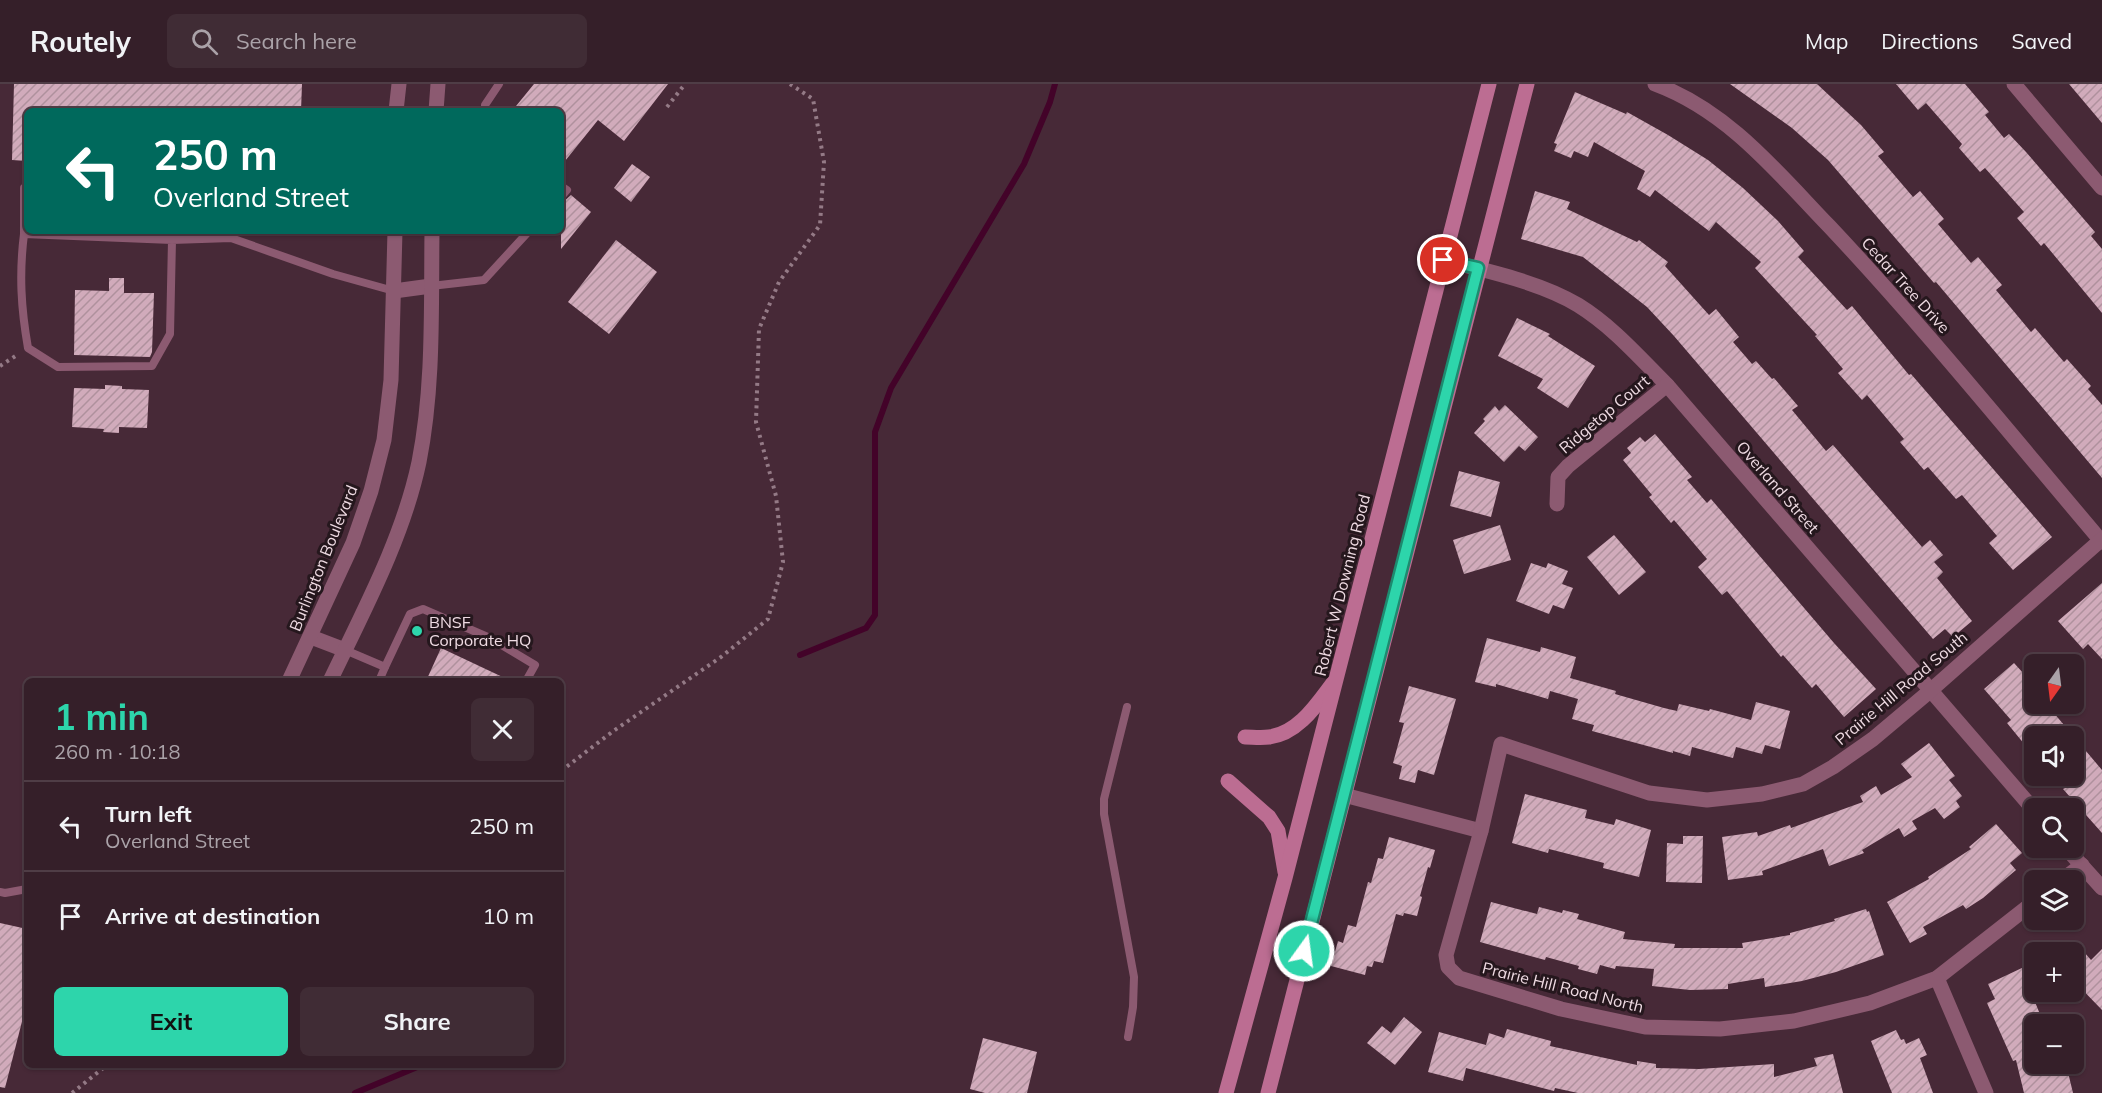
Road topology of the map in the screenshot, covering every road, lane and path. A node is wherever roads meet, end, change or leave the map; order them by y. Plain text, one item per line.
1 (399, 84) edge
2 (438, 84) edge
3 (499, 84) edge
4 (684, 84) edge
5 (790, 84) edge
6 (1489, 84) edge
7 (1527, 84) edge
8 (2014, 84) edge
9 (1662, 85) edge
10 (667, 107) dead end
11 (396, 108) edge
12 (436, 108) edge
13 (485, 108) edge
14 (24, 188) dead end
15 (2102, 188) edge
16 (24, 234) junction
17 (395, 234) edge
18 (432, 234) edge
19 (526, 234) edge
20 (172, 240) junction
21 (1443, 260) junction
22 (1478, 268) junction
23 (431, 286) junction
24 (394, 291) junction
25 (17, 355) dead end
26 (0, 366) edge
27 (1666, 385) junction
28 (1557, 504) dead end
29 (2102, 540) edge
30 (311, 637) junction
31 (345, 650) junction
32 (386, 667) junction
33 (290, 678) edge
34 (331, 678) edge
35 (380, 678) edge
36 (528, 678) edge
37 (1337, 679) junction
38 (1930, 691) junction
39 (1127, 707) dead end
40 (1245, 736) dead end
41 (564, 769) edge
42 (1228, 781) dead end
43 (1344, 795) junction
44 (2024, 799) edge
45 (1481, 831) junction
46 (2075, 858) edge
47 (2082, 865) junction
48 (2075, 870) edge
49 (1286, 878) junction
50 (2102, 888) edge
51 (24, 890) edge
52 (0, 892) edge
53 (2024, 910) edge
54 (1938, 978) junction
55 (1128, 1037) dead end
56 (103, 1068) edge
57 (72, 1093) edge
58 (1226, 1093) edge
59 (1268, 1093) edge
60 (1986, 1093) edge

1 - 11 street
2 - 12 street
3 - 13 lane
4 - 10 path
5 - 41 path
6 - 21 main road, Robert W Downing Road
7 - 22 main road
8 - 15 street
9 - 29 street, Cedar Tree Drive
14 - 16 lane
16 - 20 lane
16 - 20 lane
17 - 24 street, Burlington Boulevard
18 - 23 street
19 - 23 lane
20 - 24 lane
21 - 22 street, Overland Street
21 - 37 main road, Robert W Downing Road
22 - 27 street, Overland Street
22 - 43 main road
23 - 24 street
23 - 31 street
24 - 30 street, Burlington Boulevard
25 - 26 path
27 - 28 street, Ridgetop Court
27 - 38 street, Overland Street
29 - 38 street, Prairie Hill Road South
30 - 31 street
30 - 33 street, Burlington Boulevard
31 - 32 lane
31 - 34 street
32 - 35 lane
32 - 36 lane
37 - 40 main road
37 - 49 main road, Robert W Downing Road
38 - 44 street, Overland Street
38 - 45 street, Prairie Hill Road South
39 - 55 lane
42 - 49 main road
43 - 45 street
43 - 59 main road
45 - 54 street, Prairie Hill Road North
46 - 47 street
47 - 48 street
47 - 50 street
49 - 58 main road, Robert W Downing Road
51 - 52 lane
53 - 54 street, Prairie Hill Road North
54 - 60 street
56 - 57 path

